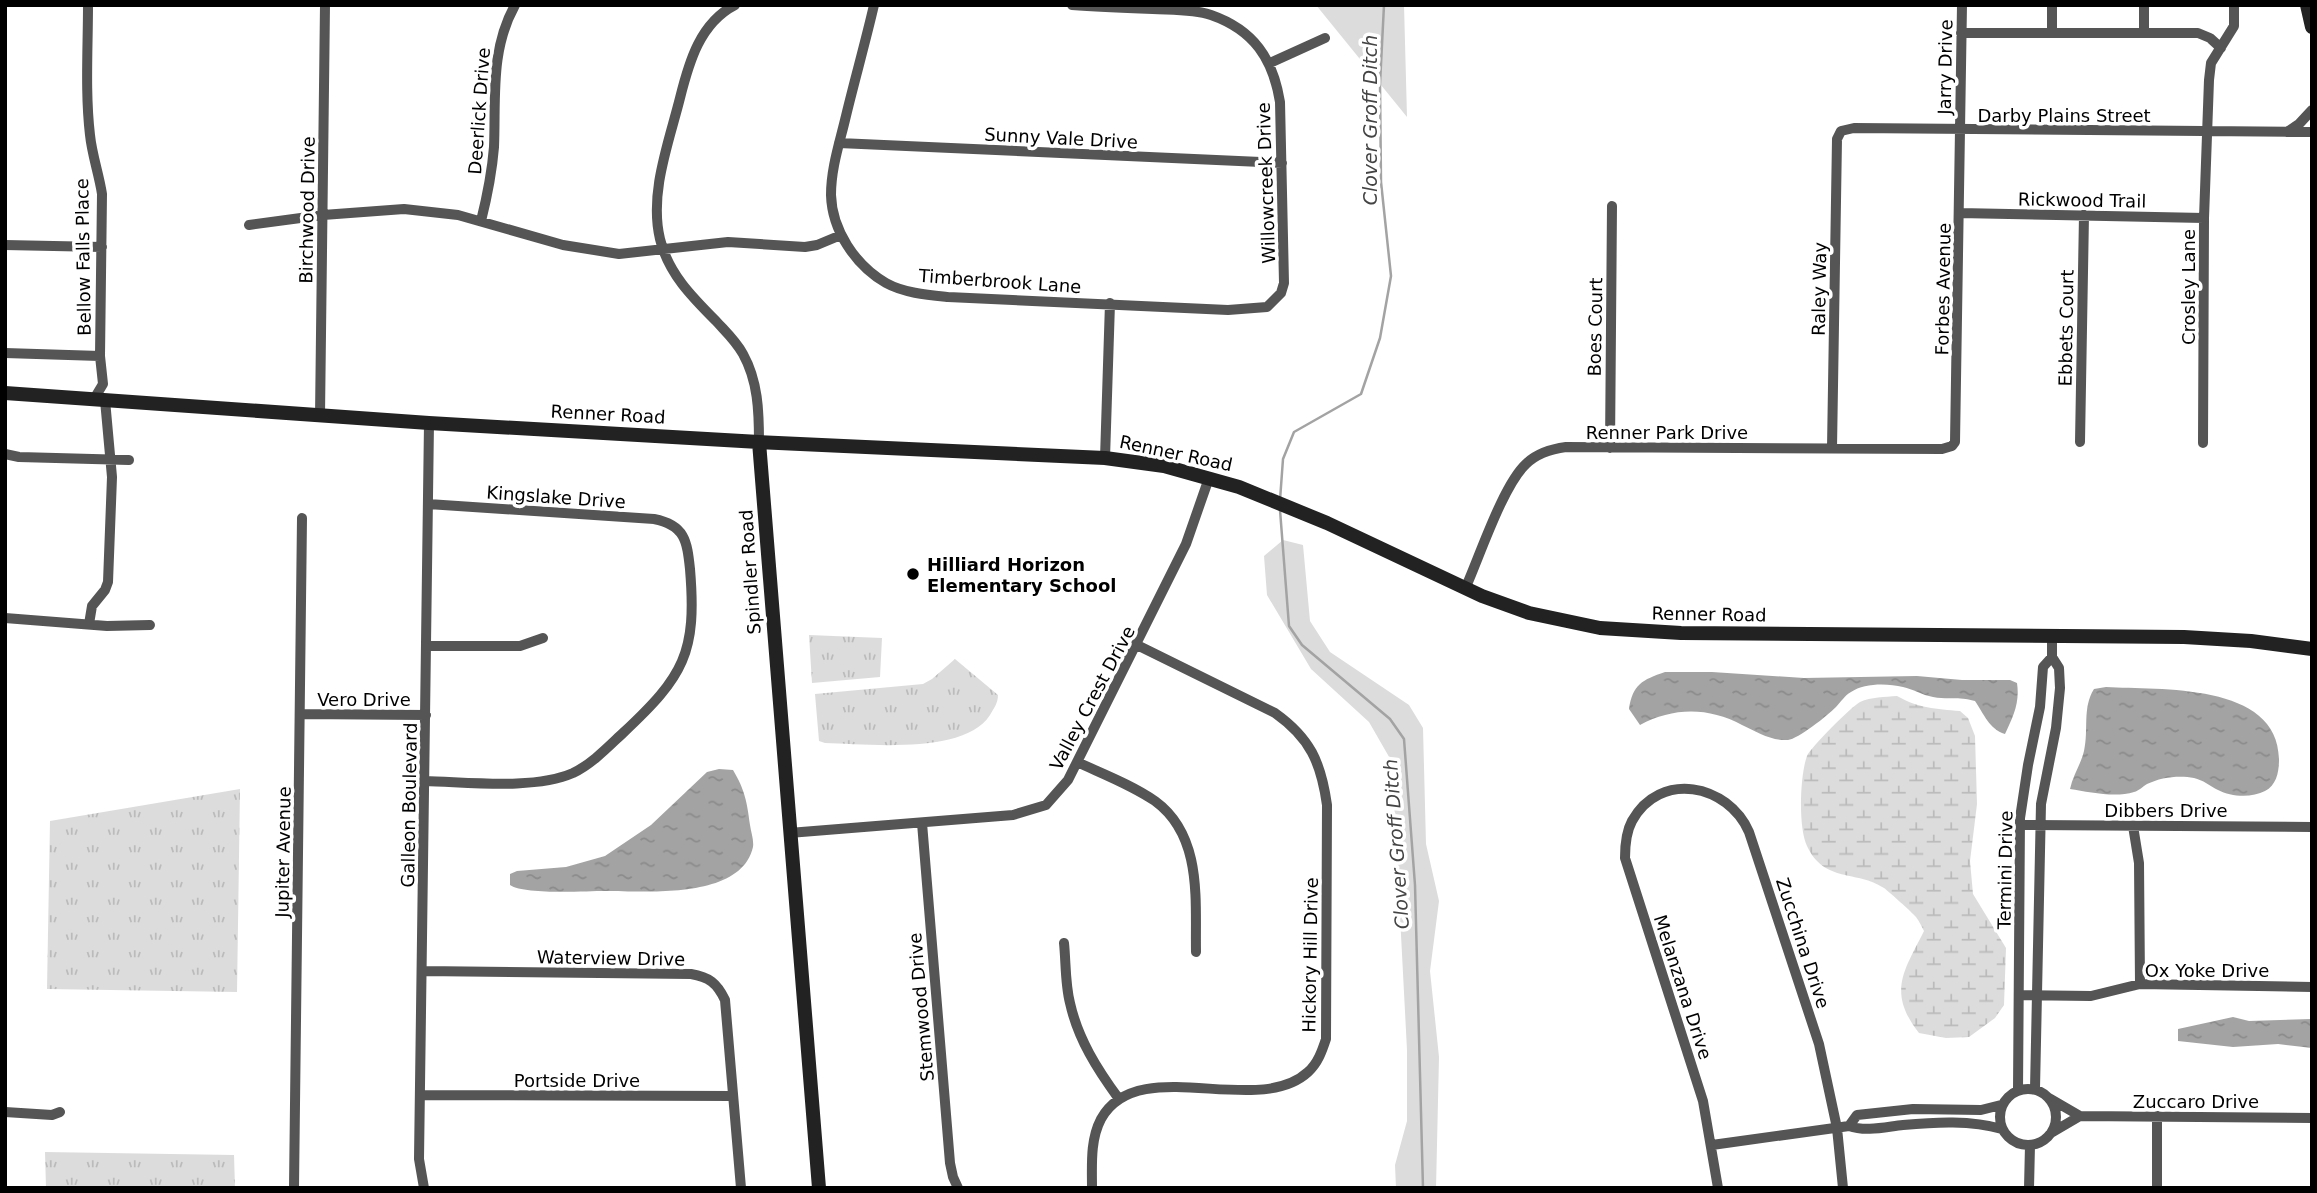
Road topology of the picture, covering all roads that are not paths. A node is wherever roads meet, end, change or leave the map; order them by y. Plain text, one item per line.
1 (88, 5) edge
2 (325, 5) edge
3 (515, 5) edge
4 (735, 5) edge
5 (874, 5) edge
6 (1072, 5) edge
7 (1962, 5) edge
8 (2052, 5) edge
9 (2144, 5) edge
10 (2234, 5) edge
11 (2307, 5) edge
12 (2312, 27) edge
13 (1961, 33) junction
14 (2052, 33) junction
15 (2144, 33) junction
16 (1325, 38) dead end
17 (2221, 48) junction
18 (1270, 63) junction
19 (2312, 110) edge
20 (1960, 130) junction
21 (1842, 131) joint
22 (2207, 131) junction
23 (2287, 132) junction
24 (2312, 132) edge
25 (839, 144) junction
26 (1282, 163) junction
27 (1612, 206) dead end
28 (1959, 213) junction
29 (323, 215) junction
30 (2084, 215) junction
31 (2204, 218) junction
32 (481, 221) junction
33 (249, 225) dead end
34 (841, 235) junction
35 (5, 245) edge
36 (102, 247) junction
37 (663, 250) junction
38 (1275, 301) joint
39 (1110, 303) junction
40 (5, 353) edge
41 (100, 356) junction
42 (103, 384) junction
43 (5, 393) edge
44 (104, 400) junction
45 (320, 416) junction
46 (429, 423) junction
47 (760, 442) junction
48 (2080, 442) dead end
49 (2203, 443) dead end
50 (1952, 446) joint
51 (1609, 448) junction
52 (1832, 448) junction
53 (5, 454) edge
54 (1105, 458) junction
55 (129, 460) dead end
56 (109, 461) junction
57 (1209, 478) junction
58 (428, 504) junction
59 (302, 518) dead end
60 (1465, 589) junction
61 (5, 618) edge
62 (89, 624) junction
63 (150, 625) dead end
64 (2052, 636) junction
65 (543, 638) dead end
66 (1137, 645) junction
67 (427, 646) junction
68 (2312, 649) edge
69 (2052, 657) junction
70 (302, 714) junction
71 (426, 715) junction
72 (1077, 762) junction
73 (425, 781) junction
74 (1647, 803) joint
75 (922, 823) junction
76 (2020, 825) junction
77 (2040, 825) junction
78 (2133, 826) junction
79 (2312, 827) edge
80 (789, 833) junction
81 (1064, 943) dead end
82 (1196, 952) dead end
83 (422, 971) junction
84 (2140, 984) junction
85 (2312, 987) edge
86 (2019, 995) junction
87 (2037, 995) junction
88 (2035, 1089) junction
89 (2018, 1090) junction
90 (420, 1095) junction
91 (733, 1096) junction
92 (2049, 1098) junction
93 (1119, 1099) junction
94 (2001, 1105) junction
95 (5, 1112) edge
96 (60, 1112) dead end
97 (2080, 1116) junction
98 (2157, 1116) junction
99 (2312, 1118) edge
100 (1849, 1126) junction
101 (1837, 1128) junction
102 (2002, 1129) junction
103 (2051, 1133) junction
104 (1712, 1145) junction
105 (2030, 1145) junction
106 (294, 1188) edge
107 (424, 1188) edge
108 (741, 1188) edge
109 (819, 1188) edge
110 (958, 1188) edge
111 (1092, 1188) edge
112 (1718, 1188) edge
113 (1843, 1188) edge
114 (2029, 1188) edge
115 (2157, 1188) edge

1 - 36 street, Bellow Falls Place
2 - 29 street, Birchwood Drive
3 - 32 street, Deerlick Drive
4 - 37 street, Spindler Road
5 - 25 street
6 - 18 street
7 - 13 street, Jarry Drive
8 - 14 street
9 - 15 street
10 - 17 street, Crosley Lane
11 - 12 main road
13 - 14 street
13 - 20 street, Jarry Drive
14 - 15 street
15 - 17 street
16 - 18 street
17 - 22 street, Crosley Lane
18 - 26 street, Willowcreek Drive
19 - 23 street
20 - 21 street, Darby Plains Street
20 - 22 street, Darby Plains Street
20 - 28 street, Forbes Avenue
21 - 52 street, Raley Way
22 - 23 street, Darby Plains Street
22 - 31 street, Crosley Lane
23 - 24 street, Darby Plains Street
25 - 26 street, Sunny Vale Drive
25 - 34 street
26 - 38 street, Willowcreek Drive
27 - 51 street, Boes Court
28 - 30 street, Rickwood Trail
28 - 50 street, Forbes Avenue
29 - 32 street
29 - 33 street
29 - 45 street, Birchwood Drive
30 - 31 street, Rickwood Trail
30 - 48 street, Ebbets Court
31 - 49 street, Crosley Lane
32 - 37 street
34 - 37 street
34 - 39 street, Timberbrook Lane
35 - 36 street
36 - 41 street, Bellow Falls Place
37 - 47 street, Spindler Road
38 - 39 street, Timberbrook Lane
39 - 54 street
40 - 41 street
41 - 42 street, Bellow Falls Place
42 - 44 street, Bellow Falls Place
42 - 44 street
43 - 44 main road, Renner Road
44 - 45 main road, Renner Road
44 - 56 street
45 - 46 main road, Renner Road
46 - 47 main road, Renner Road
46 - 58 street, Galleon Boulevard
47 - 54 main road, Renner Road
47 - 80 main road, Spindler Road
50 - 52 street, Renner Park Drive
51 - 52 street, Renner Park Drive
51 - 60 street, Renner Park Drive
53 - 56 street
54 - 57 main road, Renner Road
55 - 56 street
56 - 62 street
57 - 60 main road, Renner Road
57 - 66 street, Valley Crest Drive
58 - 67 street, Galleon Boulevard
58 - 73 street, Kingslake Drive
59 - 70 street, Jupiter Avenue
60 - 64 main road, Renner Road
61 - 62 street
62 - 63 street
64 - 68 main road, Renner Road
64 - 69 street, Termini Drive
65 - 67 street
66 - 72 street, Valley Crest Drive
66 - 93 street, Hickory Hill Drive
67 - 71 street, Galleon Boulevard
69 - 76 street, Termini Drive
69 - 77 street, Termini Drive
70 - 71 street, Vero Drive
70 - 106 street, Jupiter Avenue
71 - 73 street, Galleon Boulevard
72 - 75 street, Valley Crest Drive
72 - 82 street
73 - 83 street, Galleon Boulevard
74 - 101 street, Zucchina Drive
74 - 104 street, Melanzana Drive
75 - 80 street, Valley Crest Drive
75 - 110 street, Stemwood Drive
76 - 77 street, Dibbers Drive
76 - 86 street, Termini Drive
77 - 78 street, Dibbers Drive
77 - 87 street, Termini Drive
78 - 79 street, Dibbers Drive
78 - 84 street
80 - 109 main road, Spindler Road
81 - 93 street
83 - 90 street, Galleon Boulevard
83 - 91 street, Waterview Drive
84 - 85 street, Ox Yoke Drive
84 - 87 street, Ox Yoke Drive
86 - 87 street, Ox Yoke Drive
86 - 89 street, Termini Drive
87 - 88 street, Termini Drive
88 - 89 street
88 - 92 street
89 - 94 street
90 - 91 street, Portside Drive
90 - 107 street, Galleon Boulevard
91 - 108 street, Waterview Drive
92 - 97 street
92 - 103 street
93 - 111 street
94 - 100 street
94 - 102 street
95 - 96 street
97 - 98 street, Zuccaro Drive
97 - 103 street
98 - 99 street, Zuccaro Drive
98 - 115 street
100 - 101 street
100 - 102 street
101 - 104 street
101 - 113 street, Zucchina Drive
102 - 105 street
103 - 105 street
104 - 112 street, Melanzana Drive
105 - 114 street

